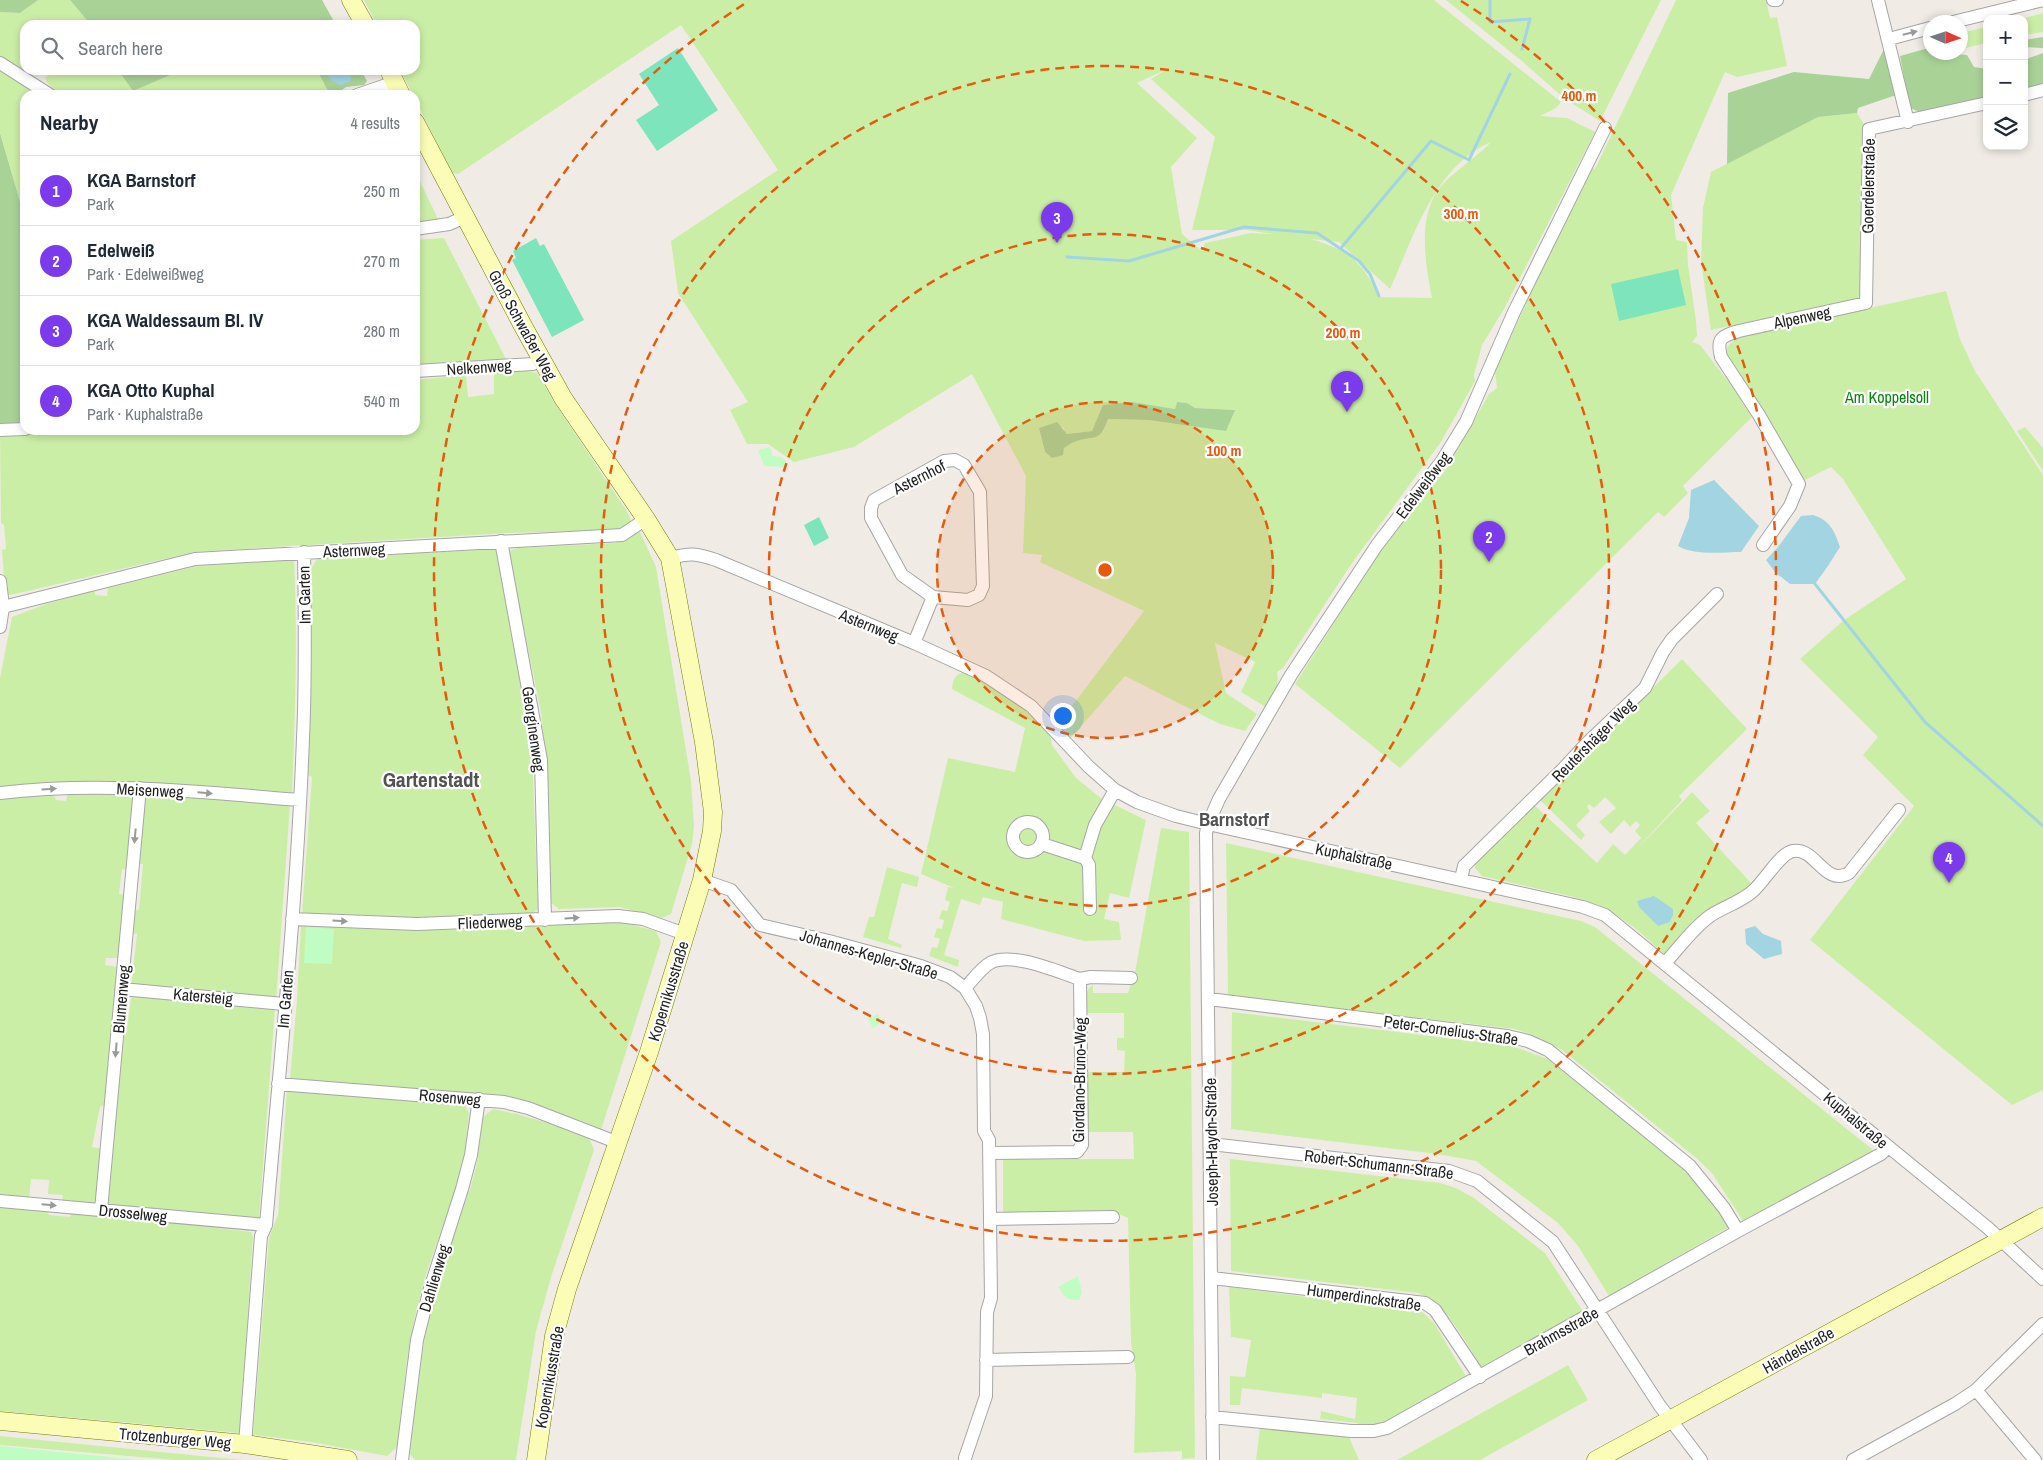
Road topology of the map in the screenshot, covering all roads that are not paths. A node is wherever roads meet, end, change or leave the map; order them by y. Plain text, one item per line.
1 (351, 0) edge
2 (1878, 0) edge
3 (2043, 0) edge
4 (1968, 18) edge
5 (362, 20) edge
6 (1923, 30) edge
7 (1889, 39) junction
8 (0, 63) edge
9 (395, 82) edge
10 (42, 90) edge
11 (372, 90) edge
12 (2043, 90) edge
13 (2028, 93) edge
14 (1983, 104) edge
15 (1908, 122) junction
16 (1604, 128) dead end
17 (420, 132) edge
18 (465, 217) junction
19 (420, 228) edge
20 (1866, 303) joint
21 (541, 360) junction
22 (420, 371) edge
23 (20, 429) edge
24 (0, 430) edge
25 (646, 520) junction
26 (501, 541) junction
27 (1763, 545) dead end
28 (304, 552) junction
29 (670, 558) junction
30 (0, 581) edge
31 (1717, 594) dead end
32 (933, 597) junction
33 (3, 607) junction
34 (0, 627) edge
35 (914, 643) junction
36 (1054, 729) joint
37 (140, 788) junction
38 (1115, 790) junction
39 (0, 793) edge
40 (300, 800) junction
41 (1899, 810) dead end
42 (1208, 824) junction
43 (1042, 844) dead end
44 (1085, 858) junction
45 (1461, 879) junction
46 (702, 880) junction
47 (1090, 909) dead end
48 (292, 919) junction
49 (545, 920) junction
50 (685, 934) junction
51 (1665, 963) junction
52 (1131, 978) dead end
53 (1080, 979) junction
54 (965, 988) junction
55 (122, 989) junction
56 (1209, 999) junction
57 (284, 1004) junction
58 (278, 1084) junction
59 (480, 1099) junction
60 (616, 1142) junction
61 (1211, 1144) junction
62 (1888, 1147) junction
63 (989, 1153) junction
64 (0, 1201) edge
65 (101, 1210) junction
66 (1113, 1217) dead end
67 (2043, 1217) edge
68 (990, 1219) junction
69 (266, 1225) junction
70 (1738, 1231) junction
71 (2001, 1240) junction
72 (1212, 1278) junction
73 (2043, 1279) edge
74 (1598, 1310) junction
75 (2043, 1324) edge
76 (1128, 1357) dead end
77 (986, 1360) junction
78 (1480, 1377) junction
79 (1976, 1390) junction
80 (1212, 1417) junction
81 (1670, 1420) junction
82 (0, 1421) edge
83 (245, 1444) junction
84 (964, 1458) dead end
85 (1862, 1458) edge
86 (348, 1460) edge
87 (402, 1460) edge
88 (536, 1460) edge
89 (1213, 1460) edge
90 (1596, 1460) edge
91 (1701, 1460) edge
92 (2035, 1460) edge

1 - 5 street
2 - 7 street
3 - 4 street
7 -> 6 street
7 - 15 street
8 - 10 street
9 - 11 street
12 - 13 street
14 - 15 street, Goerdelerstraße
15 - 20 street, Goerdelerstraße
16 - 42 street, Edelweißweg
17 - 18 street, Groß Schwaßer Weg
18 - 19 street
18 - 21 street, Groß Schwaßer Weg
20 - 27 street, Alpenweg
21 - 22 street, Nelkenweg
21 - 25 street, Groß Schwaßer Weg
23 - 24 street
25 - 26 street, Asternweg
25 - 29 street, Kopernikusstraße
26 - 28 street, Asternweg
26 - 49 street, Georginenweg
28 - 33 street, Asternweg
28 - 40 street, Im Garten
29 - 35 street, Asternweg
29 - 46 street, Kopernikusstraße
30 - 33 street
31 - 45 street, Reutershäger Weg
32 - 32 street, Asternhof
32 - 35 street
33 - 34 street
35 - 36 street, Asternweg
36 - 38 street, Kuphalstraße
39 -> 37 street, Meisenweg
37 -> 40 street, Meisenweg
37 -> 55 street, Blumenweg
38 - 42 street, Kuphalstraße
38 - 44 street
40 - 48 street, Im Garten
41 - 51 street
42 - 45 street, Kuphalstraße
42 - 56 street, Joseph-Haydn-Straße
43 - 44 street
44 - 47 street
45 - 51 street, Kuphalstraße
46 - 50 street, Kopernikusstraße
46 - 54 street, Johannes-Kepler-Straße
48 -> 49 street, Fliederweg
48 - 57 street, Im Garten
49 -> 50 street, Fliederweg
50 - 60 street, Kopernikusstraße
51 - 62 street, Kuphalstraße
52 - 53 street
53 - 54 street
53 - 63 street, Giordano-Bruno-Weg
54 - 63 street, Johannes-Kepler-Straße
55 - 57 street, Katersteig
55 -> 65 street, Blumenweg
56 - 61 street, Joseph-Haydn-Straße
56 - 70 street, Peter-Cornelius-Straße
57 - 58 street, Im Garten
58 - 59 street, Rosenweg
58 - 69 street, Im Garten
59 - 60 street, Rosenweg
59 - 87 street, Dahlienweg
60 - 88 street, Kopernikusstraße
61 - 72 street, Joseph-Haydn-Straße
61 - 74 street, Robert-Schumann-Straße
62 - 70 street, Brahmsstraße
62 - 71 street, Kuphalstraße
63 - 68 street, Johannes-Kepler-Straße
64 -> 65 street, Drosselweg
65 - 69 street, Drosselweg
66 - 68 street
67 - 71 street, Händelstraße
68 - 77 street, Johannes-Kepler-Straße
69 - 83 street, Im Garten
70 - 74 street, Brahmsstraße
71 - 73 street, Kuphalstraße
71 - 81 street, Händelstraße
72 - 78 street, Humperdinckstraße
72 - 80 street, Joseph-Haydn-Straße
74 - 78 street, Brahmsstraße
74 - 81 street, Robert-Schumann-Straße
75 - 79 street
76 - 77 street
77 - 84 street, Johannes-Kepler-Straße
78 - 80 street, Brahmsstraße
79 - 85 street
79 - 92 street
80 - 89 street, Joseph-Haydn-Straße
81 - 90 street, Händelstraße
81 - 91 street, Robert-Schumann-Straße
82 - 83 street, Trotzenburger Weg
83 - 86 street, Trotzenburger Weg

